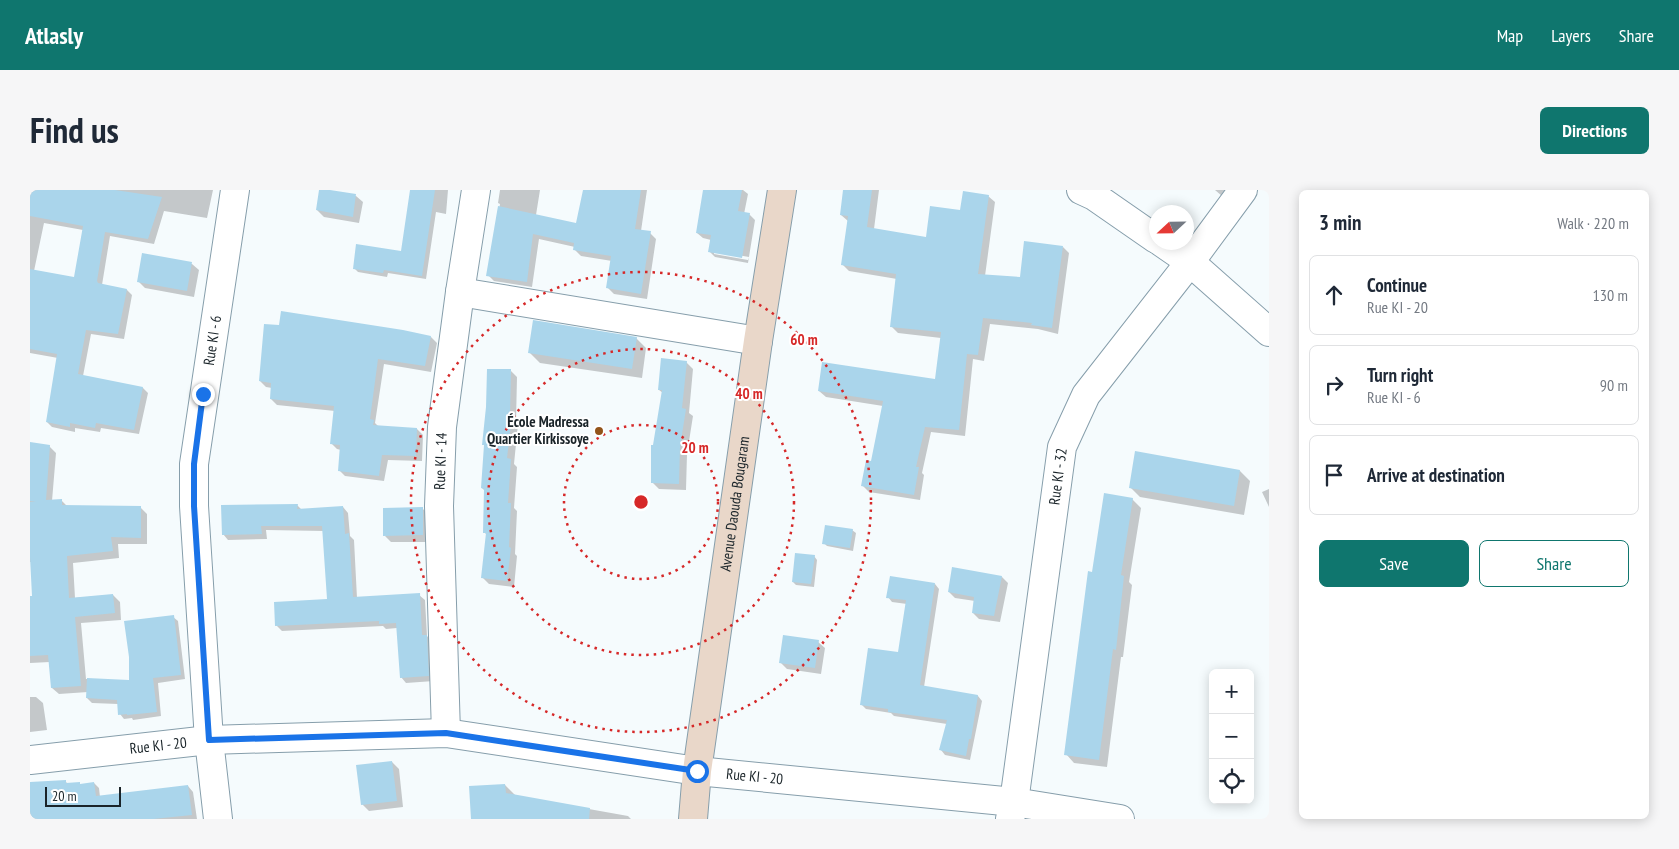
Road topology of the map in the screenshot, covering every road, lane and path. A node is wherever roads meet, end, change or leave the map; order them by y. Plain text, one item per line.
1 (235, 190) edge
2 (476, 190) edge
3 (782, 190) edge
4 (1081, 190) edge
5 (1243, 190) edge
6 (1149, 234) edge
7 (1173, 250) edge
8 (1190, 262) junction
9 (460, 292) junction
10 (1269, 332) edge
11 (758, 341) junction
12 (446, 733) junction
13 (209, 740) junction
14 (30, 760) edge
15 (697, 771) junction
16 (1012, 810) edge
17 (218, 819) edge
18 (693, 819) edge
19 (1120, 819) edge

1 - 13 street, Rue KI - 6
2 - 9 street, Rue KI - 14
3 - 11 street, Avenue Daouda Bougaram
4 - 6 street
5 - 8 street, Rue KI - 32
7 - 8 street
8 - 10 street
8 - 16 street, Rue KI - 32
9 - 11 street
9 - 12 street, Rue KI - 14
11 - 15 street, Avenue Daouda Bougaram
12 - 13 street, Rue KI - 20
12 - 15 street, Rue KI - 20
13 - 14 street, Rue KI - 20
13 - 17 street, Rue KI - 6
15 - 16 street, Rue KI - 20
15 - 18 street, Avenue Daouda Bougaram
16 - 19 street, Rue KI - 20

